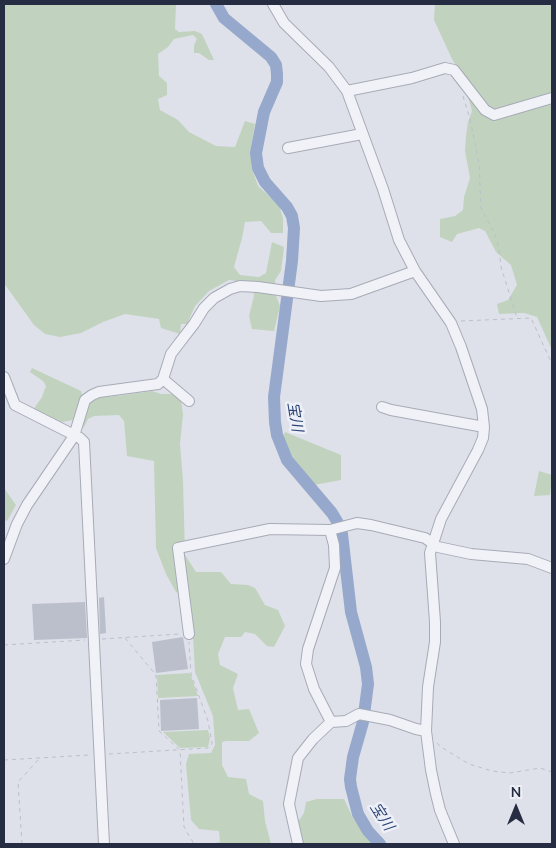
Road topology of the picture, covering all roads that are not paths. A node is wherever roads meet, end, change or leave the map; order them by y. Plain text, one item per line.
1 (272, 4) edge
2 (347, 91) junction
3 (552, 98) edge
4 (362, 134) junction
5 (288, 148) dead end
6 (416, 271) junction
7 (4, 377) edge
8 (163, 379) junction
9 (190, 401) dead end
10 (9, 403) edge
11 (382, 407) dead end
12 (484, 427) junction
13 (74, 436) junction
14 (330, 530) junction
15 (433, 544) junction
16 (4, 560) edge
17 (552, 568) edge
18 (188, 634) road end
19 (331, 722) junction
20 (426, 731) junction
21 (104, 844) edge
22 (298, 844) edge
23 (454, 844) edge

1 - 2 street
2 - 3 street
2 - 4 street
4 - 5 street
4 - 6 street
6 - 8 street
6 - 12 street
7 - 10 street
8 - 9 street
8 - 13 street
10 - 13 street
11 - 12 street
12 - 15 street
13 - 16 street
13 - 21 street
14 - 15 street
14 - 18 street
14 - 19 street
15 - 17 street
15 - 20 street
19 - 20 street
19 - 22 street
20 - 23 street

